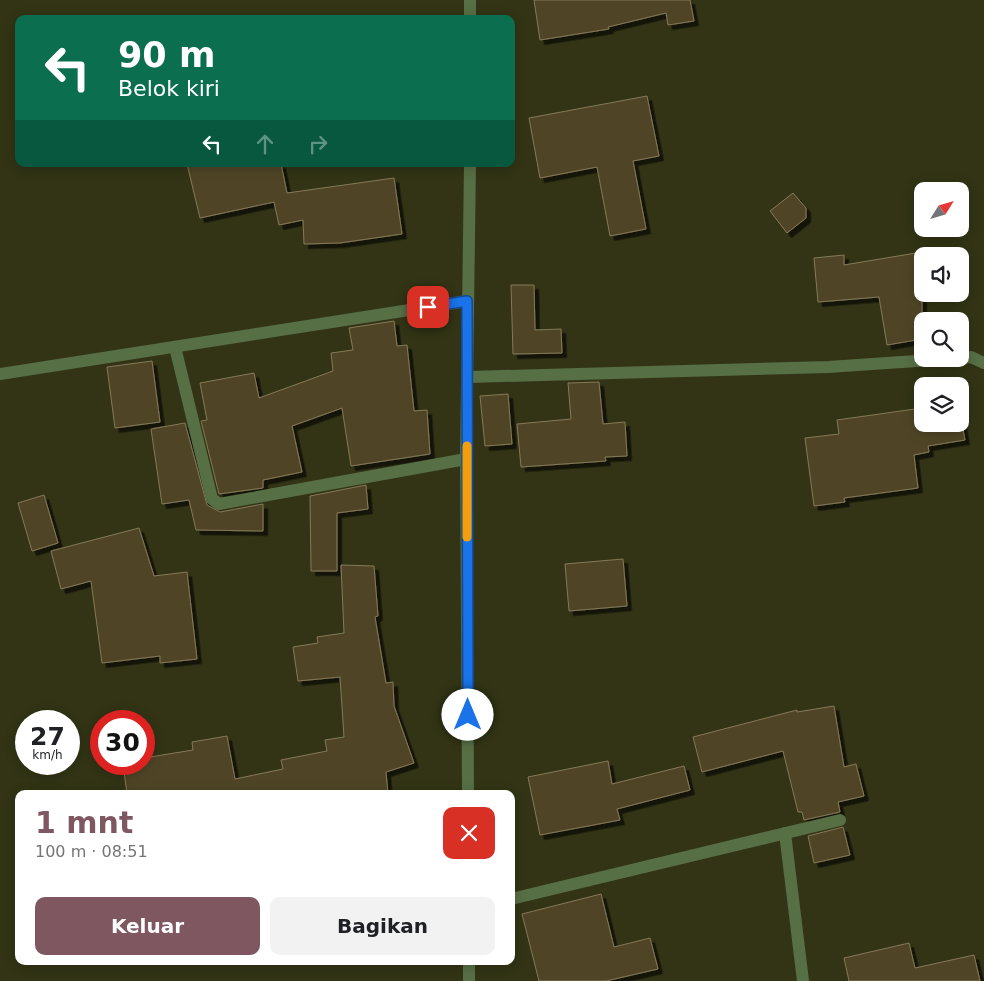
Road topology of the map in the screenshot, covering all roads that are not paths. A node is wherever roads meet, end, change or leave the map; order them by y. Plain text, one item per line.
1 (470, 0) edge
2 (470, 15) edge
3 (470, 167) edge
4 (467, 301) junction
5 (175, 347) junction
6 (969, 357) edge
7 (914, 361) edge
8 (984, 363) edge
9 (0, 374) edge
10 (469, 377) junction
11 (466, 459) junction
12 (468, 790) edge
13 (840, 820) dead end
14 (785, 833) junction
15 (515, 897) edge
16 (469, 965) edge
17 (469, 981) edge
18 (803, 981) edge

1 - 2 street
3 - 4 street
4 - 5 street
4 - 10 street
5 - 9 street
5 - 11 street
6 - 8 street
7 - 10 street
10 - 11 street
11 - 12 street
13 - 14 street
14 - 15 street
14 - 18 street
16 - 17 street

